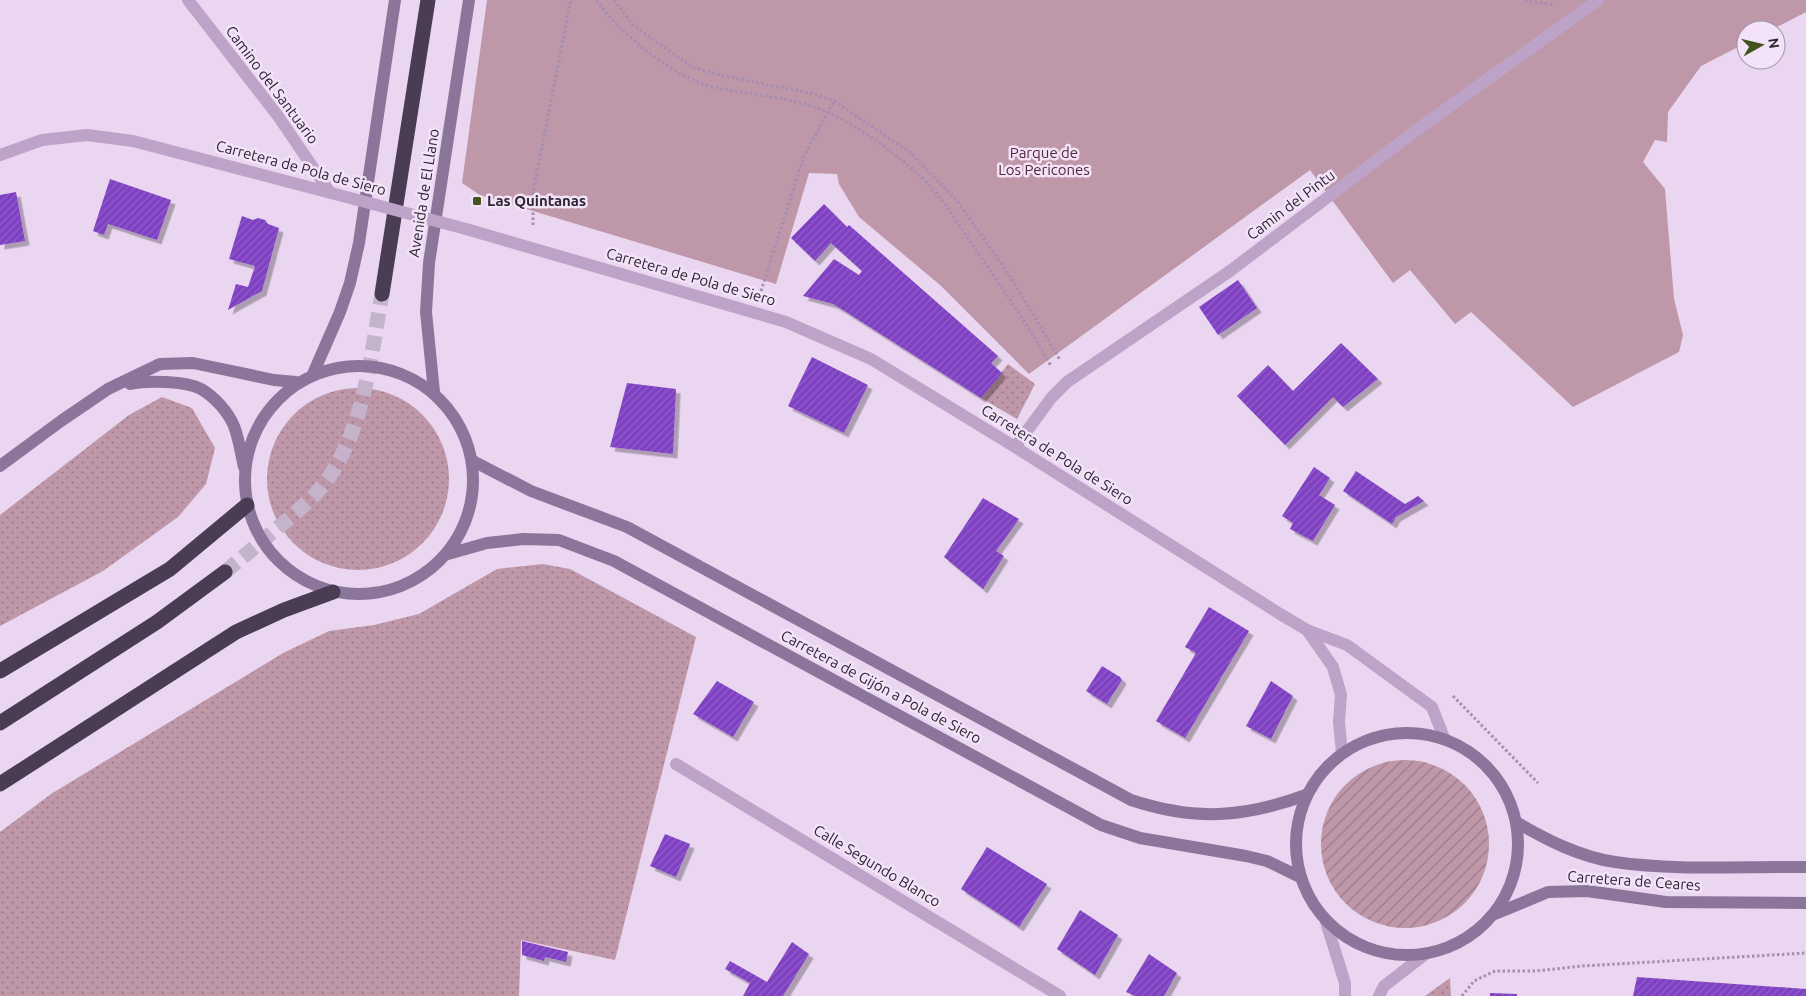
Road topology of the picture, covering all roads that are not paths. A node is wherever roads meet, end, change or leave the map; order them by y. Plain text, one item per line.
1 (188, 0) edge
2 (395, 0) edge
3 (428, 0) edge
4 (469, 0) edge
5 (1598, 0) edge
6 (0, 154) edge
7 (329, 191) junction
8 (382, 294) tunnel mouth
9 (313, 374) junction
10 (296, 382) junction
11 (108, 389) junction
12 (434, 392) junction
13 (1015, 447) junction
14 (473, 461) junction
15 (0, 466) edge
16 (245, 470) junction
17 (247, 505) junction
18 (448, 554) junction
19 (225, 572) tunnel mouth
20 (333, 592) junction
21 (1307, 630) junction
22 (0, 671) edge
23 (0, 723) edge
24 (1444, 738) junction
25 (1342, 753) junction
26 (676, 764) dead end
27 (0, 784) edge
28 (1306, 795) junction
29 (1516, 822) junction
30 (1806, 867) edge
31 (1300, 877) junction
32 (1806, 903) edge
33 (1495, 914) junction
34 (1326, 922) junction
35 (1423, 956) junction
36 (1060, 996) edge
37 (1345, 996) edge
38 (1379, 996) edge

1 - 7 street, Camino del Santuario
2 - 9 main road
3 - 8 highway
4 - 12 main road, Avenida de El Llano
5 - 13 street, Camin del Pintu
6 - 7 street, Carretera de Pola de Siero
7 - 13 street, Carretera de Pola de Siero, bridge
9 - 10 main road
9 - 12 main road
10 - 11 main road
10 - 16 main road
11 - 15 main road
11 - 16 main road
12 - 14 main road
13 - 21 street, Carretera de Pola de Siero
14 - 18 main road
14 - 28 main road, Carretera de Gijón a Pola de Siero
16 - 17 main road
17 - 20 main road
17 - 22 highway
18 - 20 main road
18 - 31 main road, Carretera de Gijón a Pola de Siero
19 - 23 highway
20 - 27 highway
21 - 24 street, Carretera de Pola de Siero
21 - 25 street, Carretera de Pola de Siero
24 - 25 main road
24 - 29 main road
25 - 28 main road
26 - 36 street, Calle Segundo Blanco
28 - 31 main road
29 - 30 main road, Carretera de Ceares
29 - 33 main road
31 - 34 main road
32 - 33 main road, Carretera de Ceares
33 - 35 main road
34 - 35 main road
34 - 37 street
35 - 38 street

